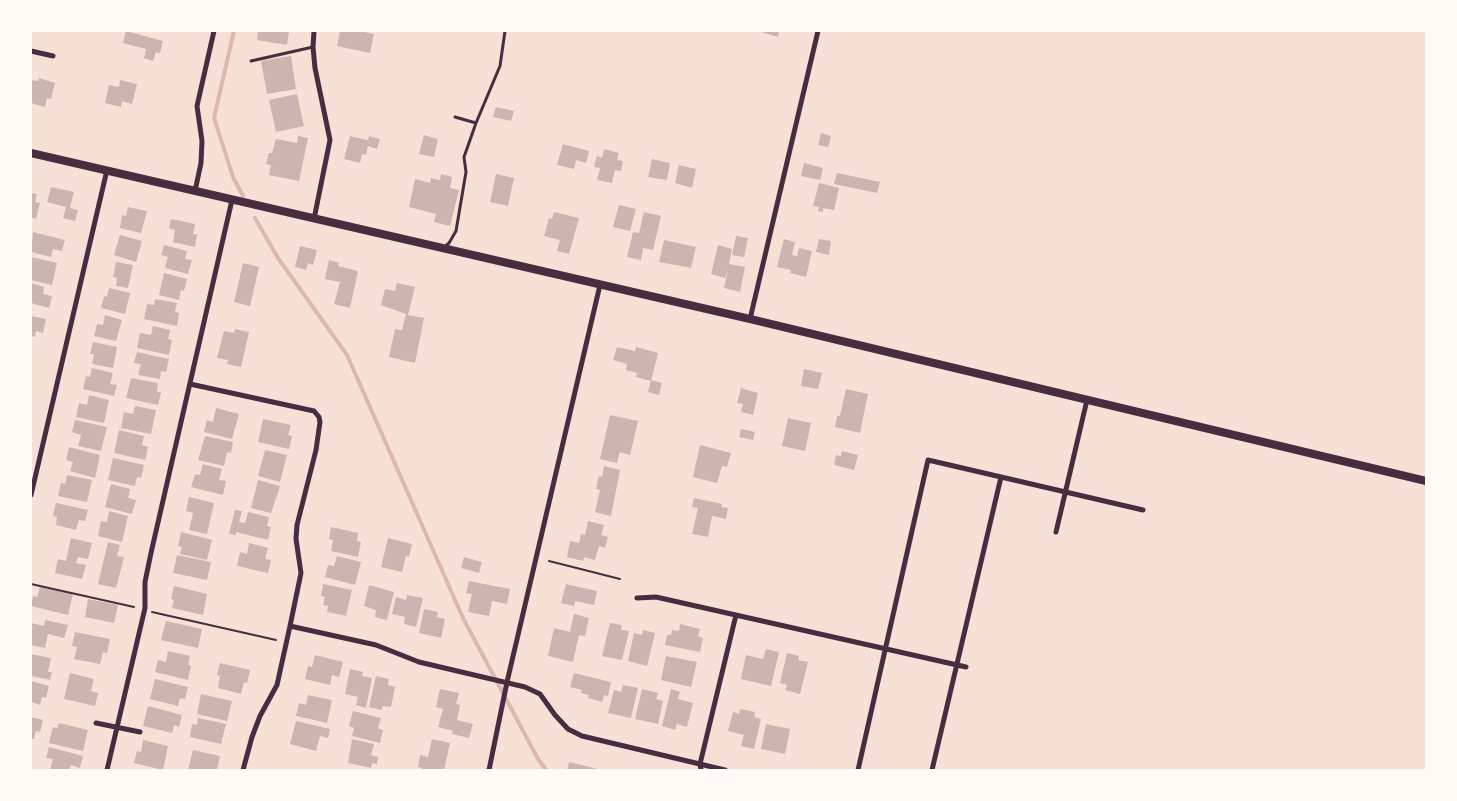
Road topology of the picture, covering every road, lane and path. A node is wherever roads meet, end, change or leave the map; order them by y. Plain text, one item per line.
1 (214, 31) edge
2 (314, 31) edge
3 (505, 31) edge
4 (818, 31) edge
5 (313, 47) junction
6 (31, 51) edge
7 (54, 56) dead end
8 (251, 61) dead end
9 (455, 117) dead end
10 (476, 123) junction
11 (31, 153) edge
12 (107, 170) junction
13 (195, 191) junction
14 (232, 200) junction
15 (314, 218) junction
16 (443, 248) junction
17 (600, 285) junction
18 (750, 319) junction
19 (190, 384) junction
20 (1087, 400) junction
21 (1001, 477) junction
22 (1426, 481) edge
23 (1066, 492) junction
24 (31, 495) edge
25 (1143, 510) dead end
26 (1056, 532) dead end
27 (549, 561) dead end
28 (620, 579) dead end
29 (31, 584) edge
30 (637, 598) dead end
31 (134, 607) dead end
32 (151, 611) dead end
33 (736, 615) junction
34 (290, 626) junction
35 (276, 640) dead end
36 (886, 649) junction
37 (957, 665) junction
38 (966, 667) dead end
39 (507, 682) junction
40 (96, 722) dead end
41 (117, 727) junction
42 (140, 732) dead end
43 (701, 767) edge
44 (107, 770) edge
45 (243, 770) edge
46 (489, 770) edge
47 (725, 770) edge
48 (858, 770) edge
49 (932, 770) edge

1 - 13 street
2 - 5 street
3 - 10 lane
4 - 18 street
5 - 8 lane
5 - 15 street
6 - 7 street
9 - 10 lane
10 - 16 lane
11 - 12 street
12 - 13 street
12 - 24 street
13 - 14 street
14 - 15 street
14 - 19 street
15 - 16 street
16 - 17 street
17 - 18 street
17 - 39 street
18 - 20 street
19 - 34 street
19 - 41 street
20 - 22 street
20 - 23 street
21 - 23 street
21 - 36 street
21 - 37 street
23 - 25 street
23 - 26 street
27 - 28 path
29 - 31 path
30 - 33 street
32 - 35 path
33 - 36 street
33 - 43 street
34 - 39 street
34 - 45 street
36 - 37 street
36 - 48 street
37 - 38 street
37 - 49 street
39 - 43 street
39 - 46 street
40 - 41 street
41 - 42 street
41 - 44 street
43 - 47 street

